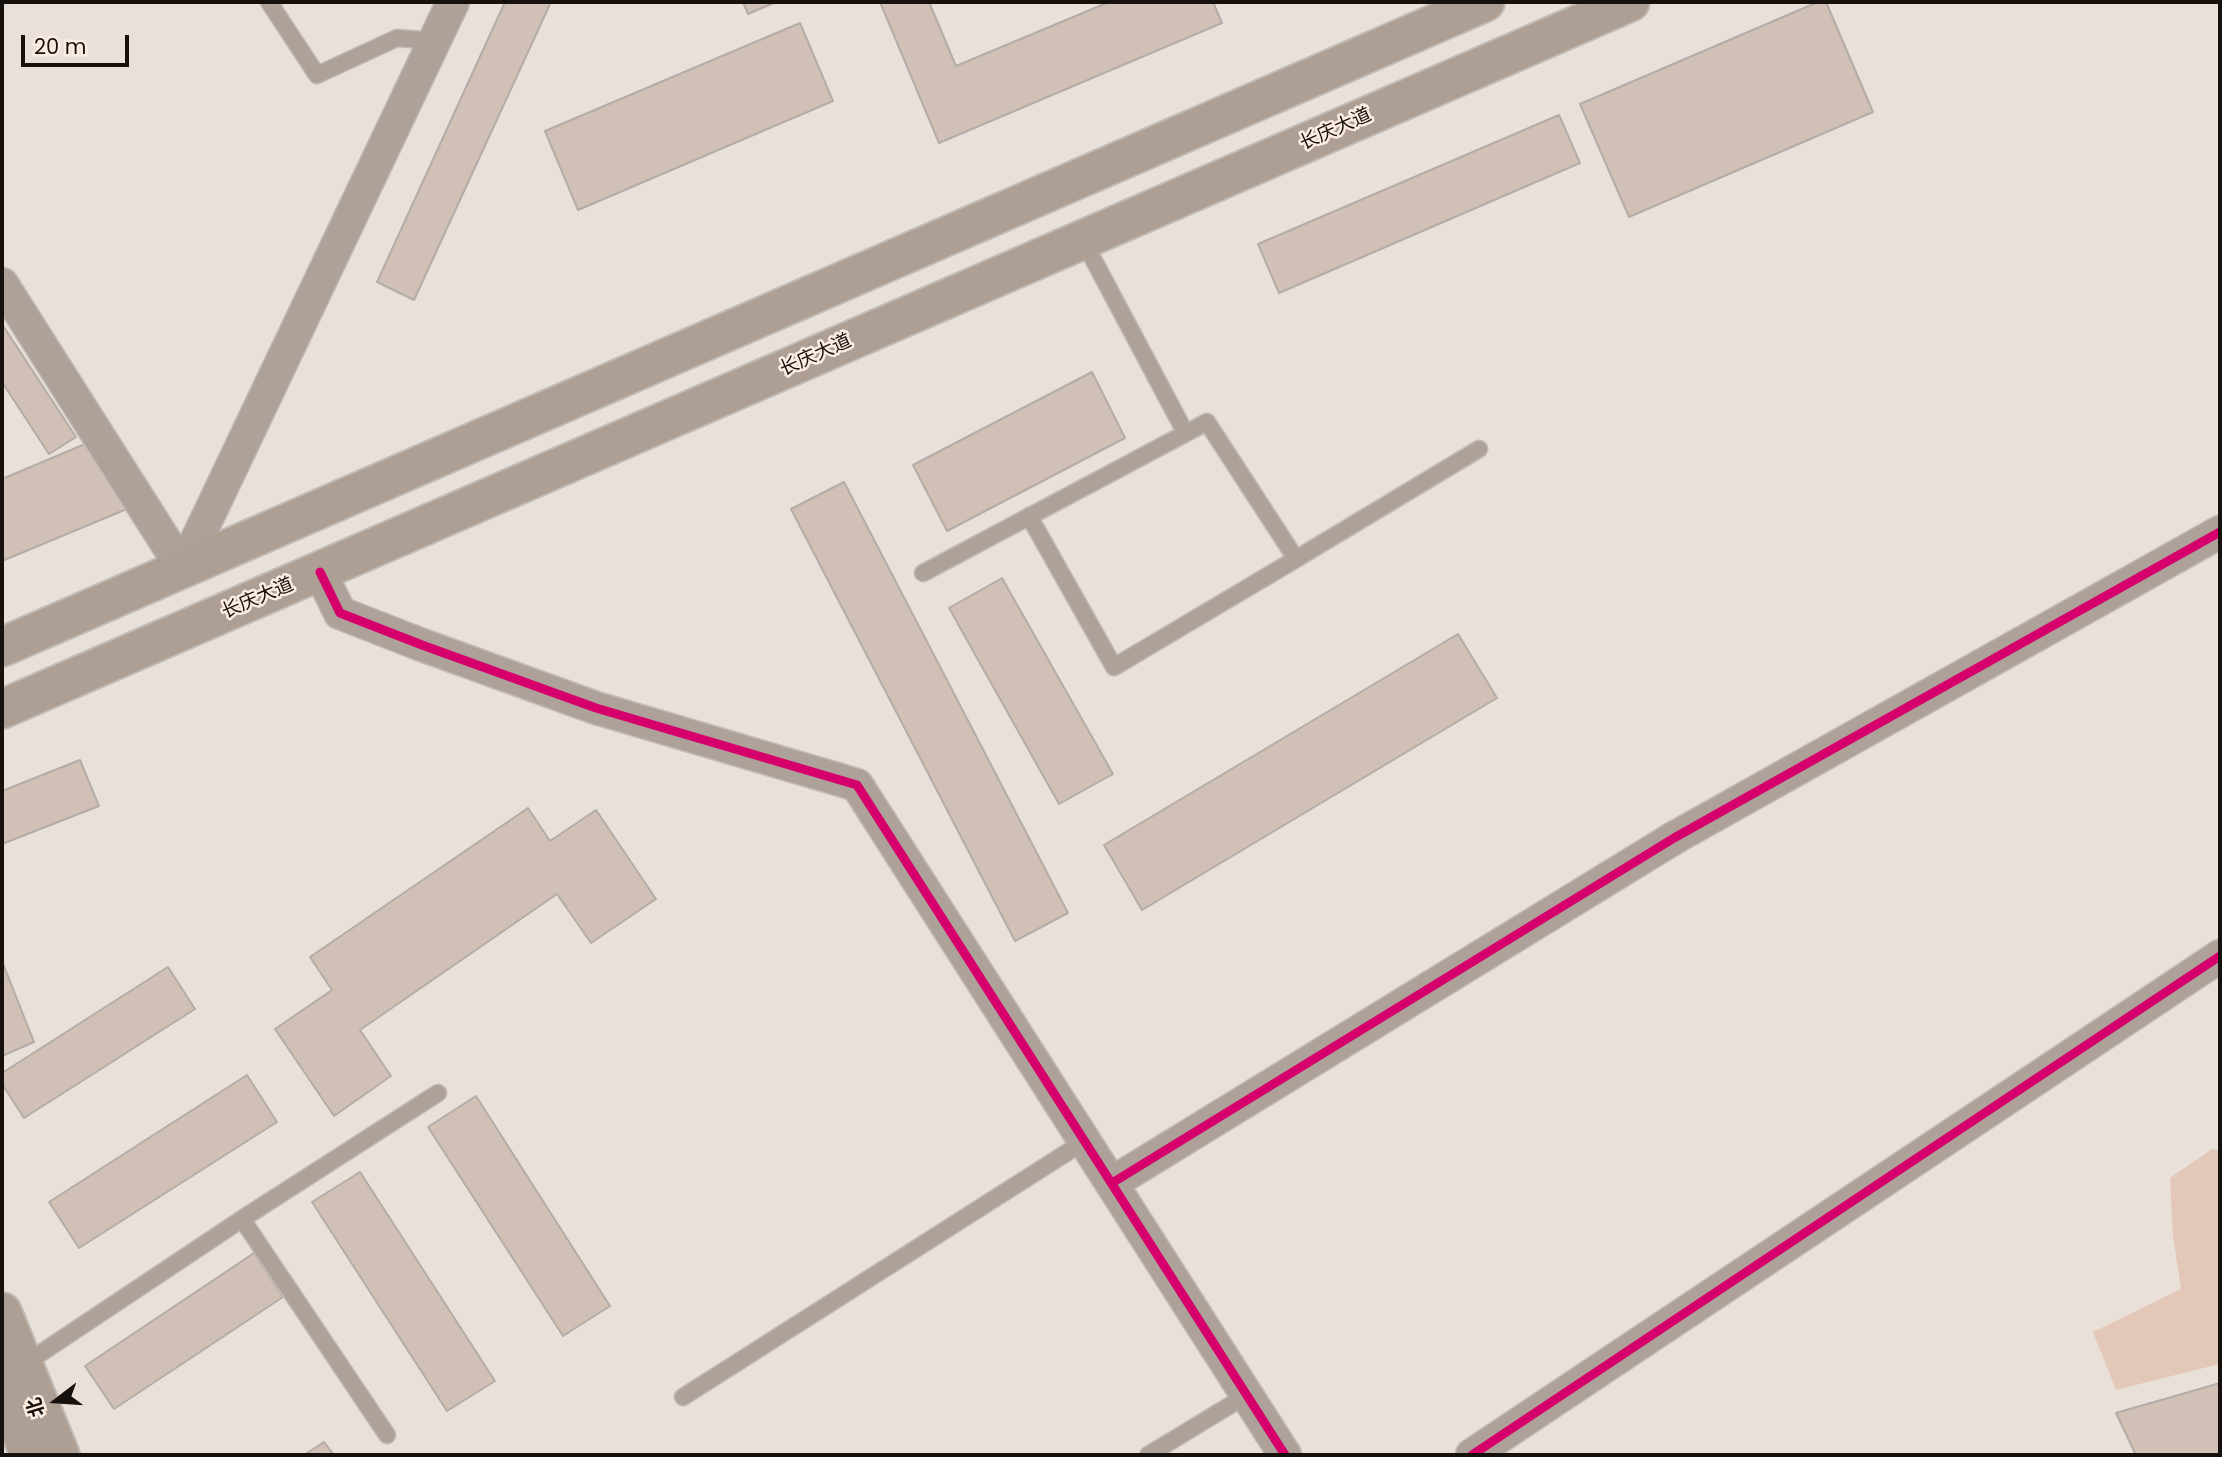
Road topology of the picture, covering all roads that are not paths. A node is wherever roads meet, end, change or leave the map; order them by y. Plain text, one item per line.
1 (269, 2) edge
2 (453, 2) edge
3 (1485, 2) edge
4 (1630, 2) edge
5 (435, 41) junction
6 (1083, 240) junction
7 (2, 284) edge
8 (1185, 432) junction
9 (1479, 449) dead end
10 (1029, 516) junction
11 (2220, 532) edge
12 (1296, 559) junction
13 (183, 569) junction
14 (320, 572) junction
15 (923, 573) dead end
16 (2, 648) edge
17 (2, 709) edge
18 (2220, 956) edge
19 (438, 1093) dead end
20 (1085, 1141) junction
21 (1112, 1183) junction
22 (242, 1219) junction
23 (2, 1312) edge
24 (13, 1375) edge
25 (1247, 1395) junction
26 (683, 1397) dead end
27 (387, 1435) dead end
28 (30, 1455) edge
29 (60, 1455) edge
30 (1148, 1455) edge
31 (1285, 1455) edge
32 (1472, 1455) edge

1 - 5 lane
2 - 5 street
3 - 13 main road
4 - 6 main road, 长庆大道
5 - 13 street
6 - 8 lane
6 - 14 main road, 长庆大道
7 - 13 street
8 - 10 lane
8 - 12 lane
9 - 12 lane
10 - 12 lane
10 - 15 lane
11 - 21 street
13 - 16 main road
14 - 17 main road, 长庆大道
14 - 20 street
18 - 32 street
19 - 22 lane
20 - 21 street
20 - 26 lane
21 - 25 street
22 - 24 lane
22 - 27 lane
23 - 24 main road
24 - 28 main road
24 - 29 main road
25 - 30 lane
25 - 31 street

